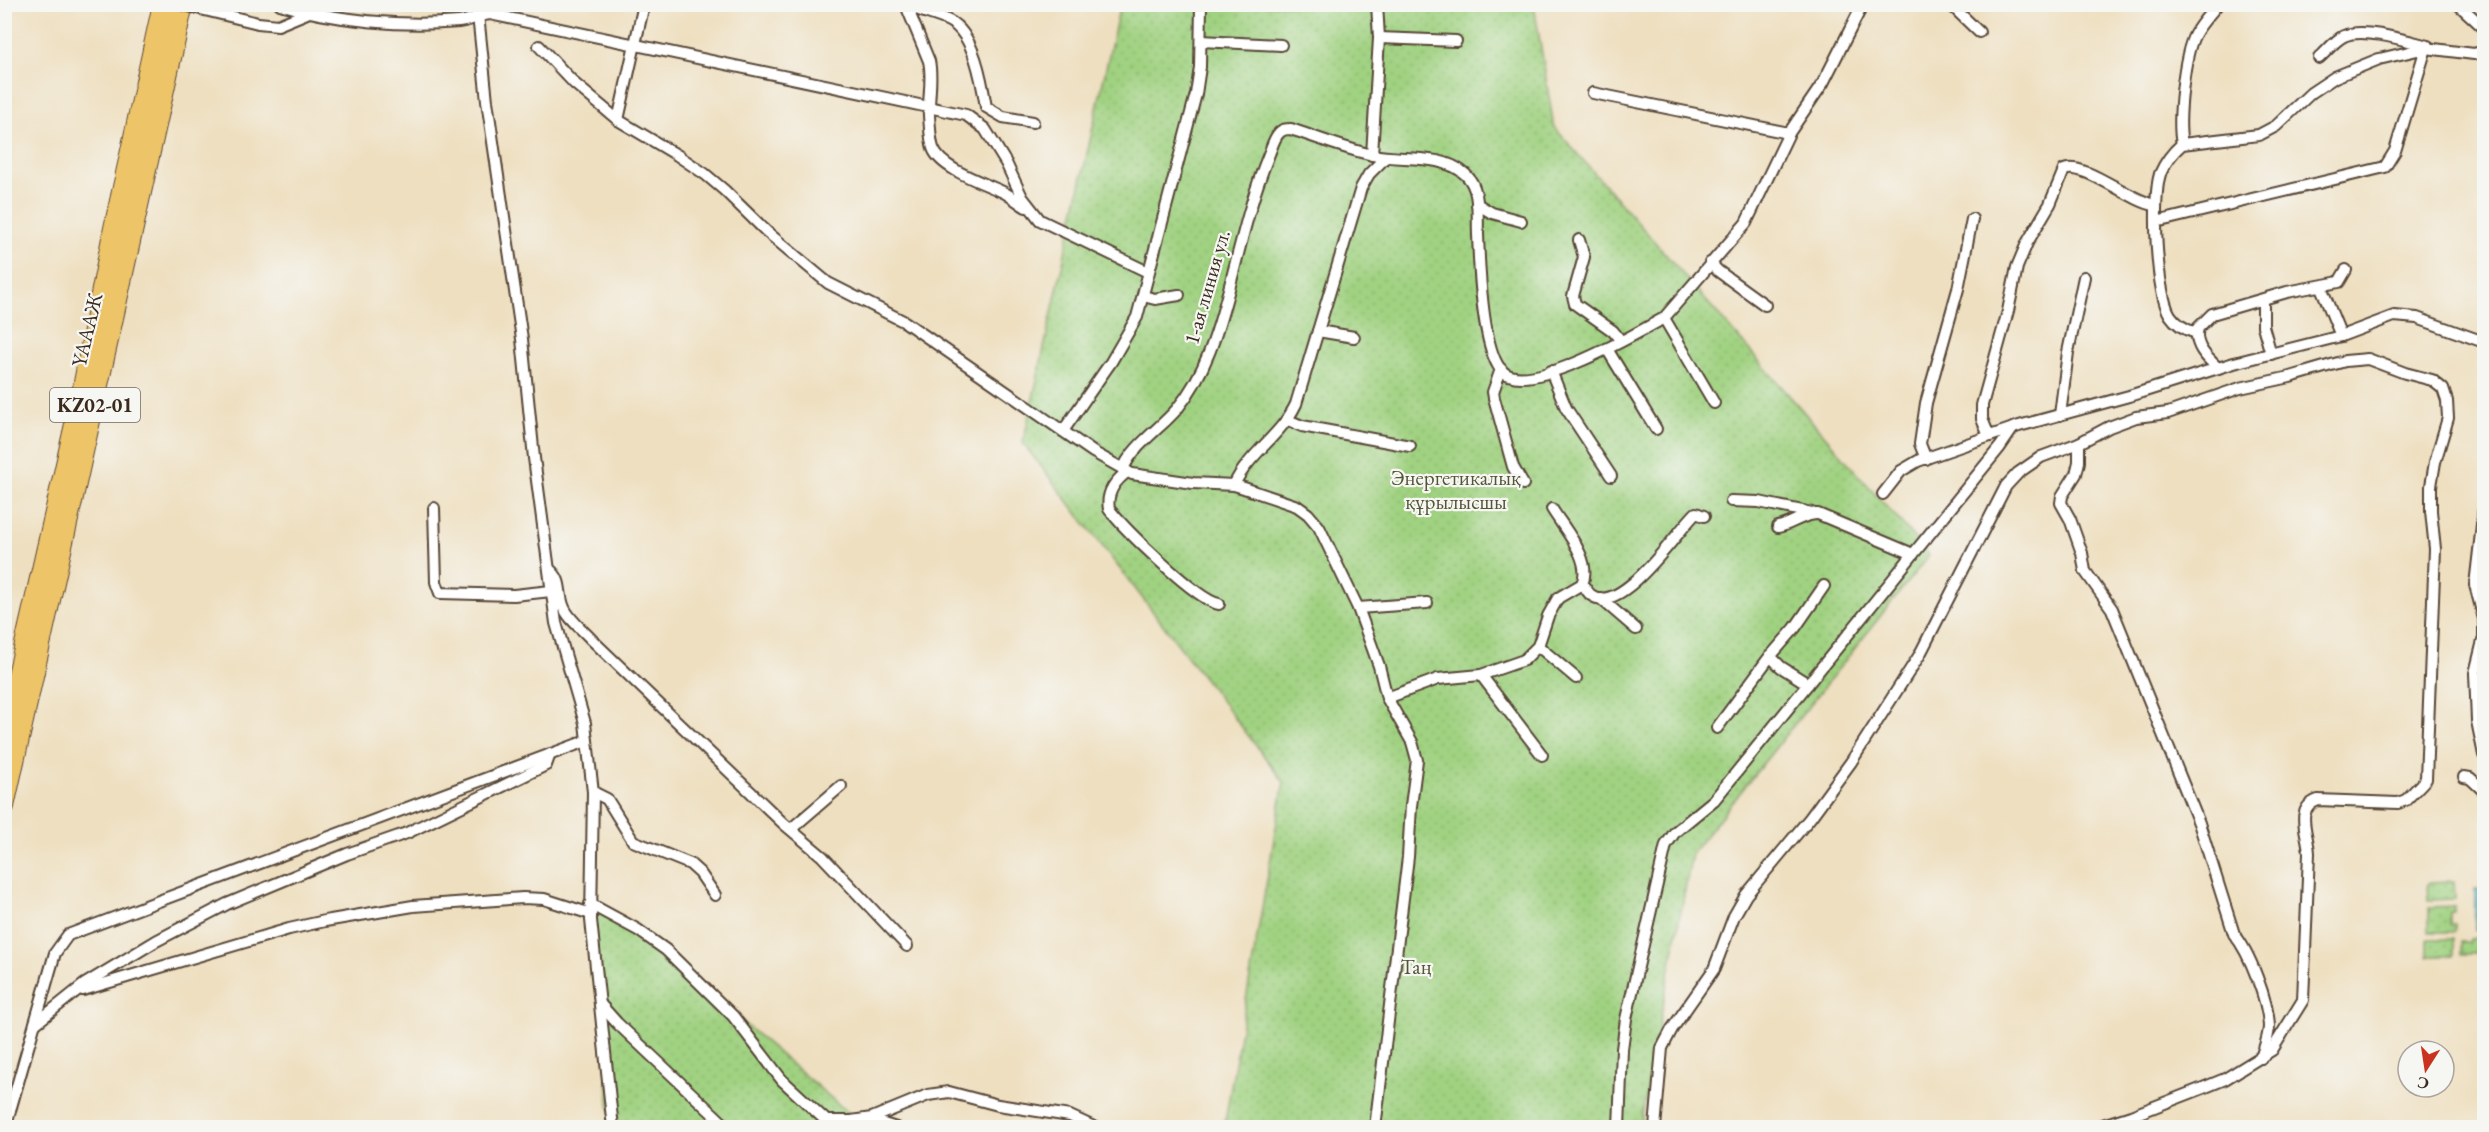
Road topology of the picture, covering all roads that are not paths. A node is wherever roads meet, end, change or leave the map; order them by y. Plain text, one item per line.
1 (163, 4) edge
2 (182, 4) edge
3 (280, 4) edge
4 (473, 4) edge
5 (644, 4) edge
6 (1201, 4) edge
7 (1377, 4) edge
8 (1863, 4) edge
9 (1950, 4) edge
10 (2218, 4) edge
11 (2458, 4) edge
12 (906, 5) edge
13 (307, 13) junction
14 (478, 15) junction
15 (2484, 28) edge
16 (1979, 32) dead end
17 (1379, 38) junction
18 (1201, 41) junction
19 (1456, 41) dead end
20 (1281, 45) dead end
21 (539, 46) dead end
22 (634, 46) junction
23 (2431, 48) junction
24 (2484, 51) edge
25 (2319, 58) dead end
26 (1593, 93) dead end
27 (928, 107) junction
28 (618, 120) junction
29 (1033, 122) dead end
30 (1789, 133) junction
31 (2182, 144) junction
32 (1372, 155) junction
33 (1386, 158) junction
34 (1477, 204) junction
35 (2155, 205) junction
36 (1031, 210) junction
37 (1972, 219) dead end
38 (1521, 221) dead end
39 (2156, 222) junction
40 (1579, 240) dead end
41 (1710, 263) junction
42 (2346, 270) dead end
43 (1148, 272) junction
44 (2084, 277) dead end
45 (2321, 287) junction
46 (1179, 294) dead end
47 (1143, 296) junction
48 (2263, 300) junction
49 (1765, 305) dead end
50 (1664, 318) junction
51 (1318, 331) junction
52 (2196, 333) junction
53 (2341, 336) junction
54 (1354, 337) dead end
55 (1621, 341) junction
56 (2484, 342) edge
57 (1607, 349) junction
58 (2271, 354) junction
59 (2218, 368) junction
60 (1501, 369) junction
61 (1551, 371) junction
62 (1714, 403) dead end
63 (2060, 415) junction
64 (1288, 420) junction
65 (1656, 429) dead end
66 (2013, 429) junction
67 (1063, 430) junction
68 (1989, 436) junction
69 (2079, 443) junction
70 (1410, 446) dead end
71 (1926, 459) junction
72 (1125, 471) junction
73 (1611, 476) dead end
74 (1523, 484) dead end
75 (1234, 485) junction
76 (1883, 494) dead end
77 (1731, 501) dead end
78 (2484, 507) edge
79 (434, 508) dead end
80 (1552, 509) dead end
81 (1812, 513) junction
82 (1704, 516) dead end
83 (1778, 527) dead end
84 (1913, 554) junction
85 (549, 569) junction
86 (1582, 585) junction
87 (1824, 586) dead end
88 (551, 591) junction
89 (1600, 598) junction
90 (1427, 603) dead end
91 (1219, 604) dead end
92 (1358, 608) junction
93 (1636, 629) dead end
94 (1538, 646) junction
95 (1770, 656) junction
96 (1481, 675) junction
97 (1576, 678) dead end
98 (1808, 684) junction
99 (1387, 698) junction
100 (1717, 729) dead end
101 (4, 736) edge
102 (586, 741) junction
103 (550, 754) junction
104 (1542, 755) dead end
105 (2484, 755) edge
106 (2464, 777) dead end
107 (841, 786) dead end
108 (2484, 791) edge
109 (593, 792) junction
110 (4, 806) edge
111 (791, 829) junction
112 (715, 895) dead end
113 (590, 909) junction
114 (907, 946) dead end
115 (75, 991) junction
116 (600, 1005) junction
117 (35, 1024) junction
118 (2261, 1058) junction
119 (866, 1119) junction
120 (830, 1124) edge
121 (884, 1124) edge
122 (5, 1128) edge
123 (613, 1128) edge
124 (728, 1128) edge
125 (896, 1128) edge
126 (1096, 1128) edge
127 (1375, 1128) edge
128 (1619, 1128) edge
129 (1655, 1128) edge
130 (2093, 1128) edge

1 - 101 highway, ҮАААЖ / KZ02-01
2 - 13 street, bridge
2 - 110 highway, ҮАААЖ / KZ02-01
3 - 13 street
4 - 14 street
5 - 22 street
6 - 18 street
7 - 17 street
8 - 30 street
9 - 16 street
10 - 31 street
11 - 15 street
12 - 27 street
12 - 29 street
13 - 14 street
14 - 22 street
14 - 85 street
17 - 19 street
17 - 32 street
18 - 20 street
18 - 43 street
21 - 28 street
22 - 27 street
22 - 28 street
23 - 24 street
23 - 25 street
23 - 31 street
23 - 39 street
26 - 30 street
27 - 36 street
27 - 36 street
28 - 67 street
30 - 41 street
31 - 35 street
32 - 33 street
32 - 72 street, 1-ая линия ул.
33 - 34 street
33 - 51 street
34 - 38 street
34 - 60 street
35 - 39 street
35 - 68 street
36 - 43 street
37 - 71 street
39 - 52 street
40 - 55 street
41 - 49 street
41 - 50 street
42 - 45 street
43 - 47 street
44 - 63 street
45 - 48 street
45 - 53 street
46 - 47 street
47 - 67 street
48 - 52 street
48 - 58 street
50 - 55 street
50 - 62 street
51 - 54 street
51 - 64 street
52 - 59 street
53 - 56 street
53 - 58 street
55 - 57 street
57 - 61 street
57 - 65 street
58 - 59 street
59 - 63 street
60 - 61 street
60 - 74 street
61 - 73 street
63 - 66 street
64 - 70 street
64 - 75 street
66 - 68 street
66 - 84 street
67 - 72 street
68 - 71 street
69 - 118 street
69 - 118 street
69 - 129 street
71 - 76 street
72 - 75 street
72 - 91 street, 1-ая линия ул.
75 - 92 street
77 - 81 street
78 - 105 street
79 - 88 street
80 - 86 street
81 - 83 street
81 - 84 street
82 - 89 street
84 - 98 street
85 - 88 street
85 - 111 street
86 - 89 street
86 - 94 street
87 - 95 street
88 - 102 street
89 - 93 street
90 - 92 street
92 - 99 street
94 - 96 street
94 - 97 street
95 - 98 street
95 - 100 street
96 - 99 street
96 - 104 street
98 - 128 street
99 - 127 street
102 - 103 street
102 - 109 street
103 - 115 street
103 - 117 street
106 - 108 street
107 - 111 street
109 - 112 street
109 - 113 street
111 - 114 street
113 - 115 street
113 - 116 street
113 - 120 street
115 - 117 street
116 - 123 street
116 - 124 street
117 - 122 street
118 - 130 street
119 - 120 street
119 - 121 street
119 - 126 street
121 - 125 street

